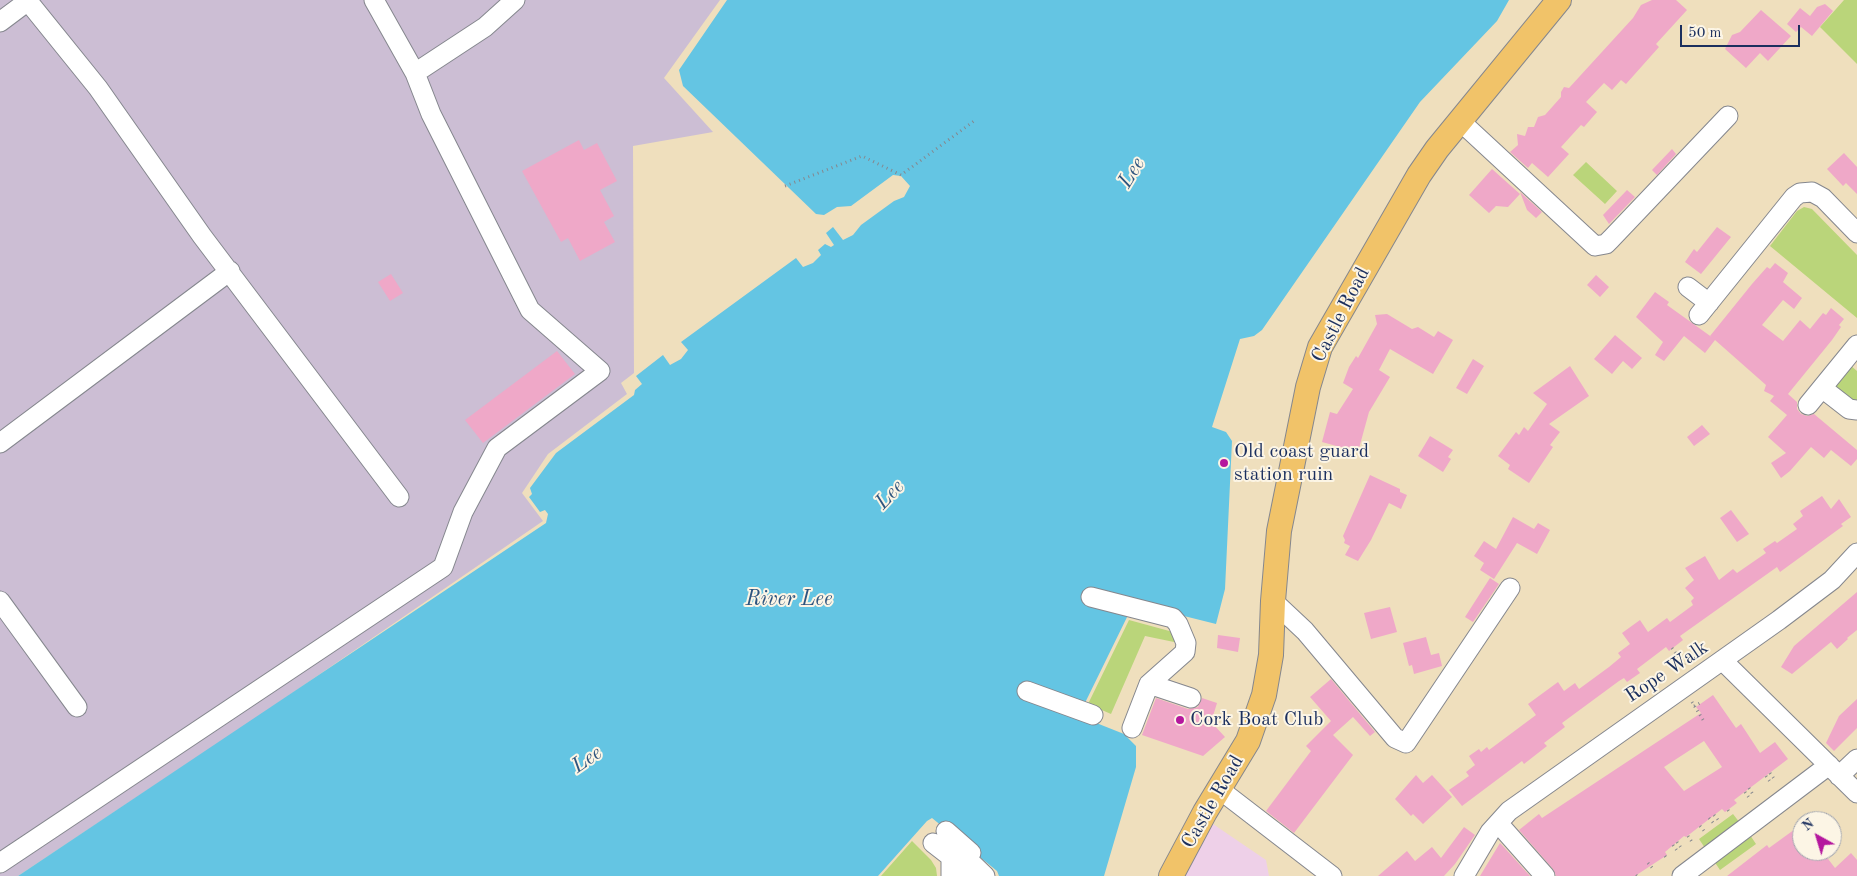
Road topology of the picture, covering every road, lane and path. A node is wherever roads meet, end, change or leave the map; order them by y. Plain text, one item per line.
1 (28, 0) edge
2 (374, 0) edge
3 (515, 0) edge
4 (1559, 0) edge
5 (0, 22) edge
6 (415, 73) junction
7 (1728, 116) dead end
8 (974, 121) dead end
9 (1460, 121) junction
10 (785, 186) dead end
11 (1857, 233) edge
12 (230, 272) junction
13 (1688, 286) dead end
14 (1857, 345) edge
15 (1822, 388) junction
16 (1808, 405) dead end
17 (1857, 410) edge
18 (0, 443) edge
19 (399, 497) dead end
20 (1857, 553) edge
21 (1510, 588) dead end
22 (1091, 596) dead end
23 (0, 601) edge
24 (1273, 601) junction
25 (1672, 648) dead end
26 (1723, 661) junction
27 (1688, 670) dead end
28 (1150, 684) junction
29 (1027, 691) dead end
30 (1191, 698) dead end
31 (1689, 698) dead end
32 (1702, 702) dead end
33 (1694, 706) junction
34 (77, 707) dead end
35 (1093, 715) dead end
36 (1705, 723) dead end
37 (1132, 728) dead end
38 (1857, 759) edge
39 (1834, 770) junction
40 (1770, 773) dead end
41 (1766, 776) dead end
42 (1776, 780) dead end
43 (1771, 783) dead end
44 (1219, 788) junction
45 (1749, 788) dead end
46 (1745, 792) dead end
47 (1857, 793) edge
48 (1754, 796) dead end
49 (1750, 799) dead end
50 (1714, 815) dead end
51 (1710, 818) dead end
52 (1719, 821) dead end
53 (1498, 823) junction
54 (1715, 825) dead end
55 (1700, 826) dead end
56 (1705, 832) dead end
57 (1688, 836) dead end
58 (1677, 842) dead end
59 (1692, 842) dead end
60 (1673, 845) dead end
61 (1482, 846) junction
62 (1682, 849) dead end
63 (1678, 852) dead end
64 (951, 857) junction
65 (0, 863) edge
66 (1648, 863) dead end
67 (1654, 870) dead end
68 (951, 876) edge
69 (970, 876) edge
70 (985, 876) edge
71 (994, 876) edge
72 (1171, 876) edge
73 (1332, 876) edge
74 (1450, 876) edge
75 (1464, 876) edge
76 (1545, 876) edge
77 (1682, 876) edge

1 - 5 street
1 - 12 street
2 - 6 street
3 - 6 street
4 - 9 main road, Castle Road
6 - 65 street
7 - 9 street
8 - 10 path
9 - 24 main road, Castle Road
11 - 13 street
12 - 18 street
12 - 19 street
14 - 15 street
15 - 16 street
15 - 17 street
20 - 26 street, Rope Walk
21 - 24 street
22 - 28 street
23 - 34 street
24 - 44 main road, Castle Road
25 - 27 path
26 - 39 street
26 - 53 street, Rope Walk
28 - 30 street
28 - 37 street
29 - 35 street
31 - 33 path
32 - 33 path
33 - 36 path
38 - 39 street
39 - 47 street
39 - 77 street
40 - 42 path
41 - 43 path
44 - 72 main road, Castle Road
44 - 73 street
45 - 48 path
46 - 49 path
50 - 52 path
51 - 54 path
53 - 61 street, Rope Walk
53 - 76 street
55 - 56 path
57 - 59 path
58 - 62 path
60 - 63 path
61 - 74 street
61 - 75 street
64 - 68 street
64 - 69 street
64 - 70 street
64 - 71 street
66 - 67 path

